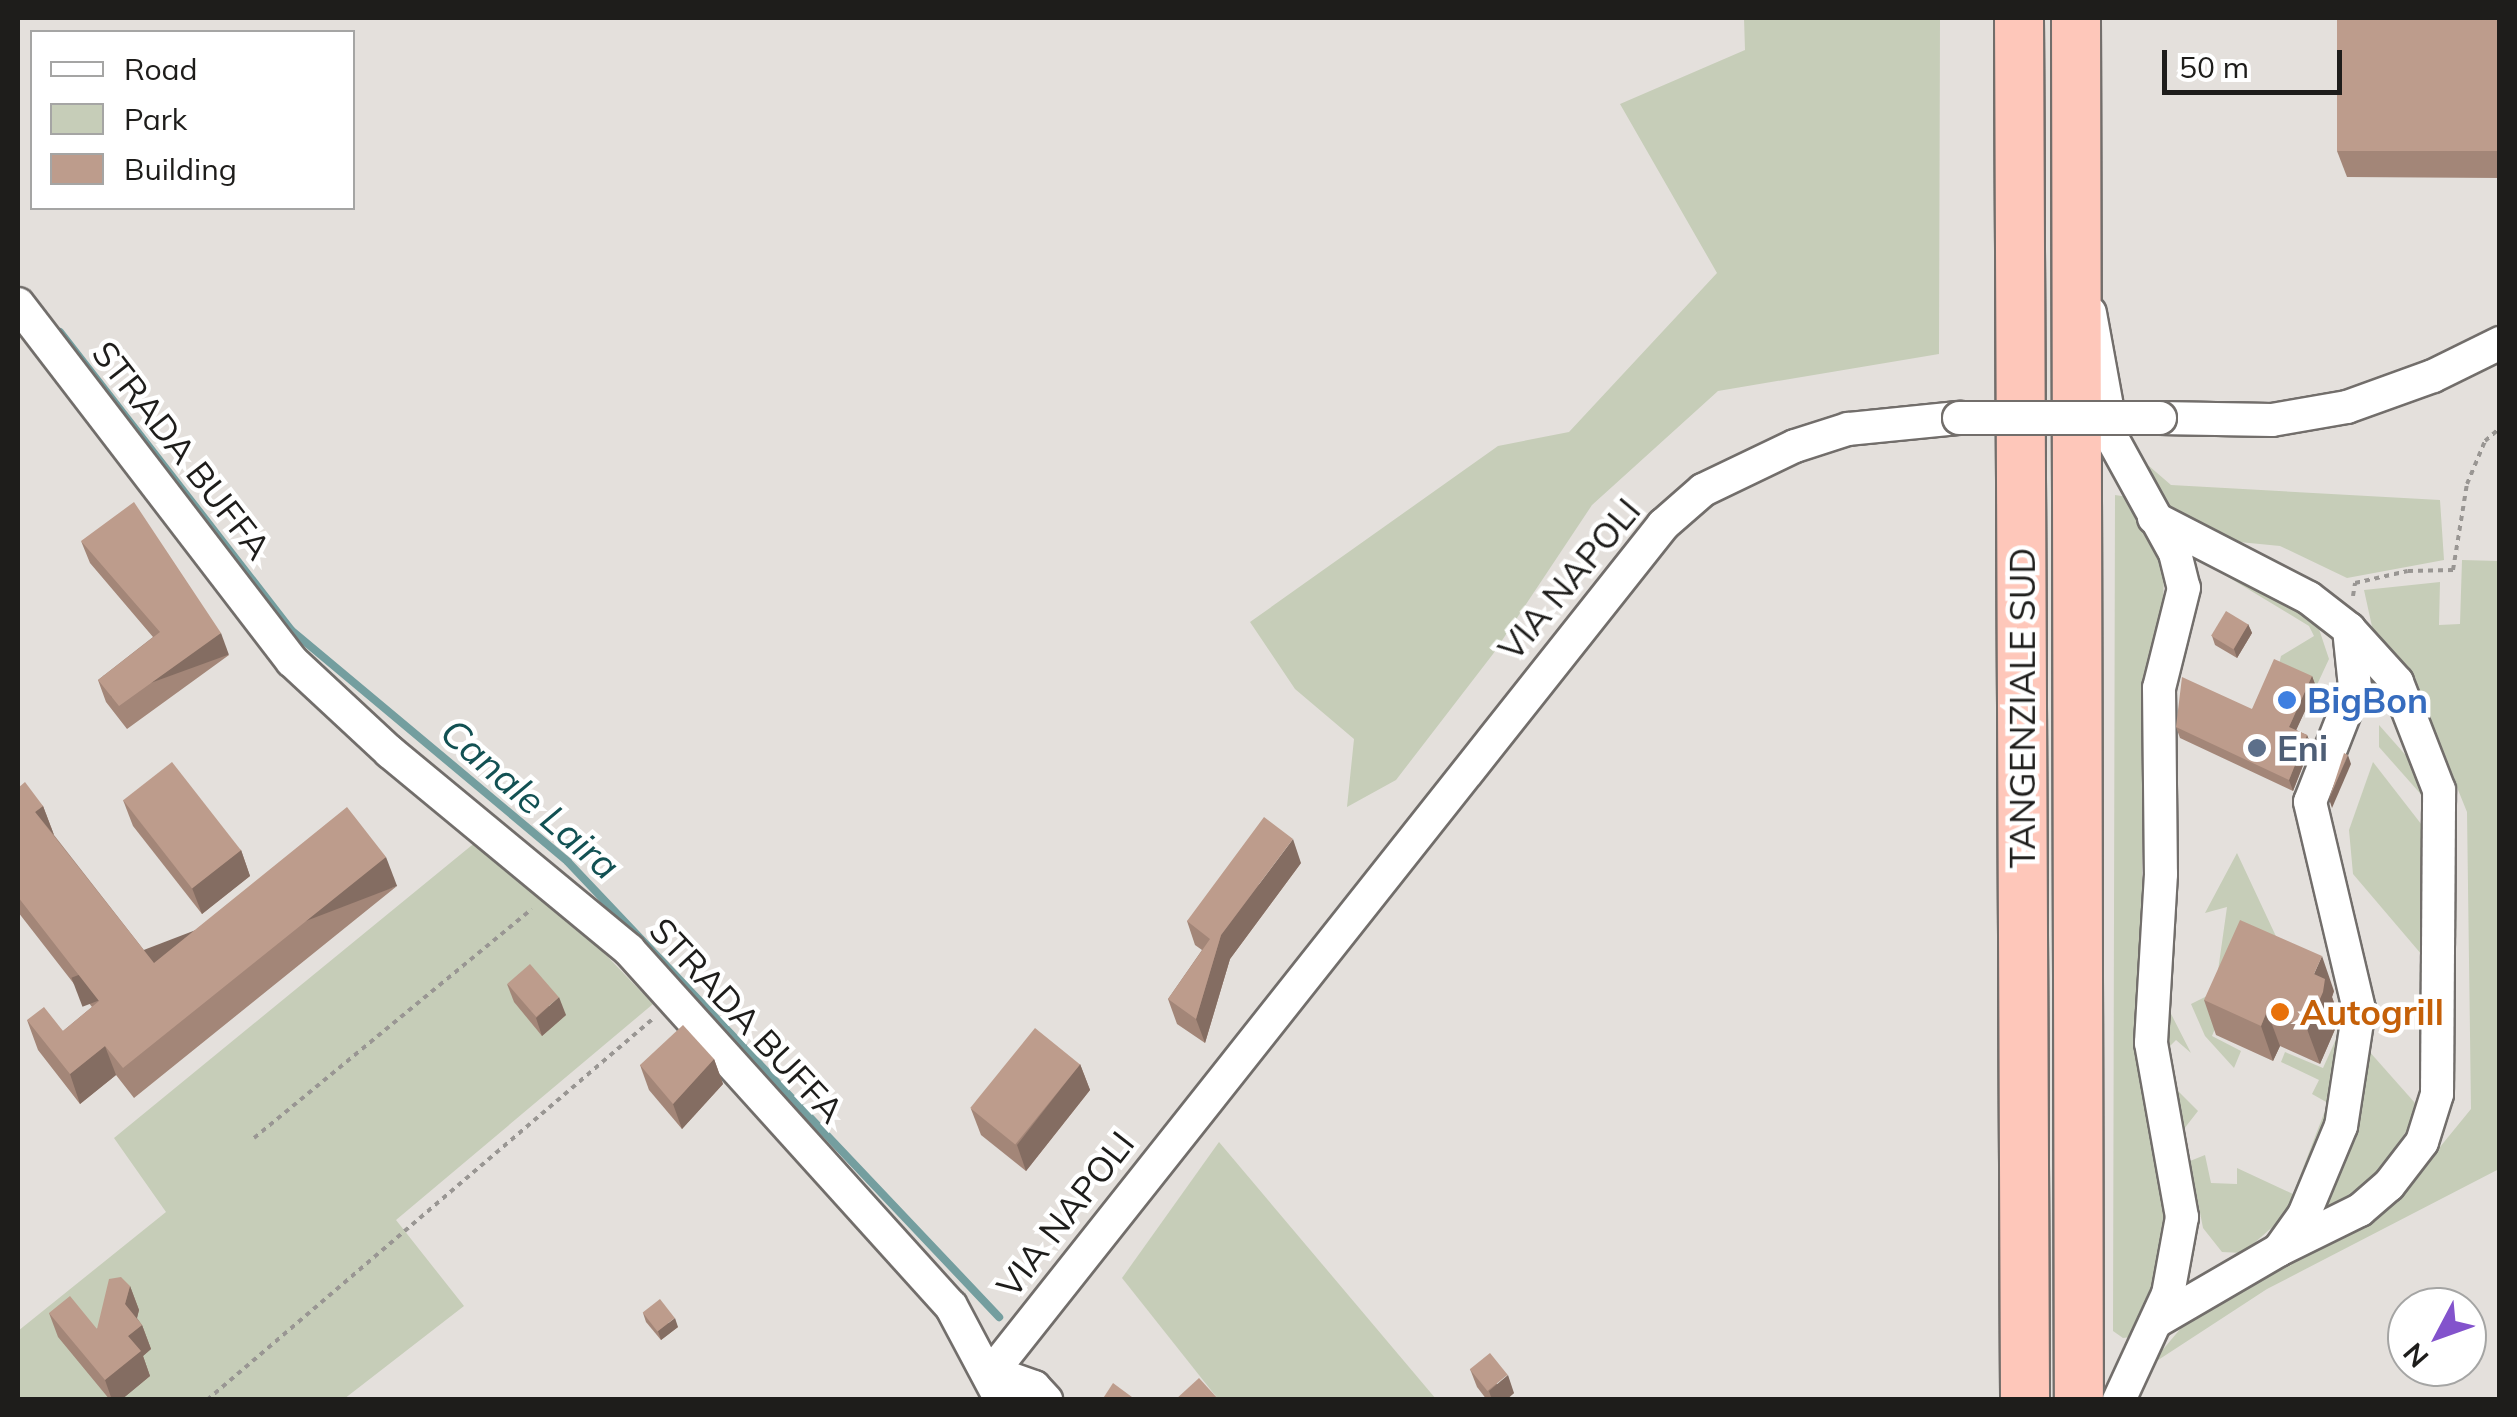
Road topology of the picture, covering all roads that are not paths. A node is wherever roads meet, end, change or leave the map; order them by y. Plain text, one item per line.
1 (2019, 18) edge
2 (2076, 18) edge
3 (2077, 262) junction
4 (18, 304) edge
5 (2500, 343) edge
6 (2154, 518) junction
7 (2349, 629) junction
8 (2279, 1250) junction
9 (2157, 1321) junction
10 (997, 1386) edge
11 (1046, 1400) edge
12 (2024, 1400) edge
13 (2079, 1400) edge
14 (2119, 1400) edge

1 - 12 highway, TANGENZIALE SUD
2 - 3 highway, TANGENZIALE SUD
3 - 6 street
3 - 13 highway, TANGENZIALE SUD
4 - 10 street, STRADA BUFFA
5 - 10 street, VIA NAPOLI, bridge
6 - 7 street
6 - 9 street
7 - 8 street
7 - 8 street
8 - 9 street
9 - 14 street
10 - 11 street

